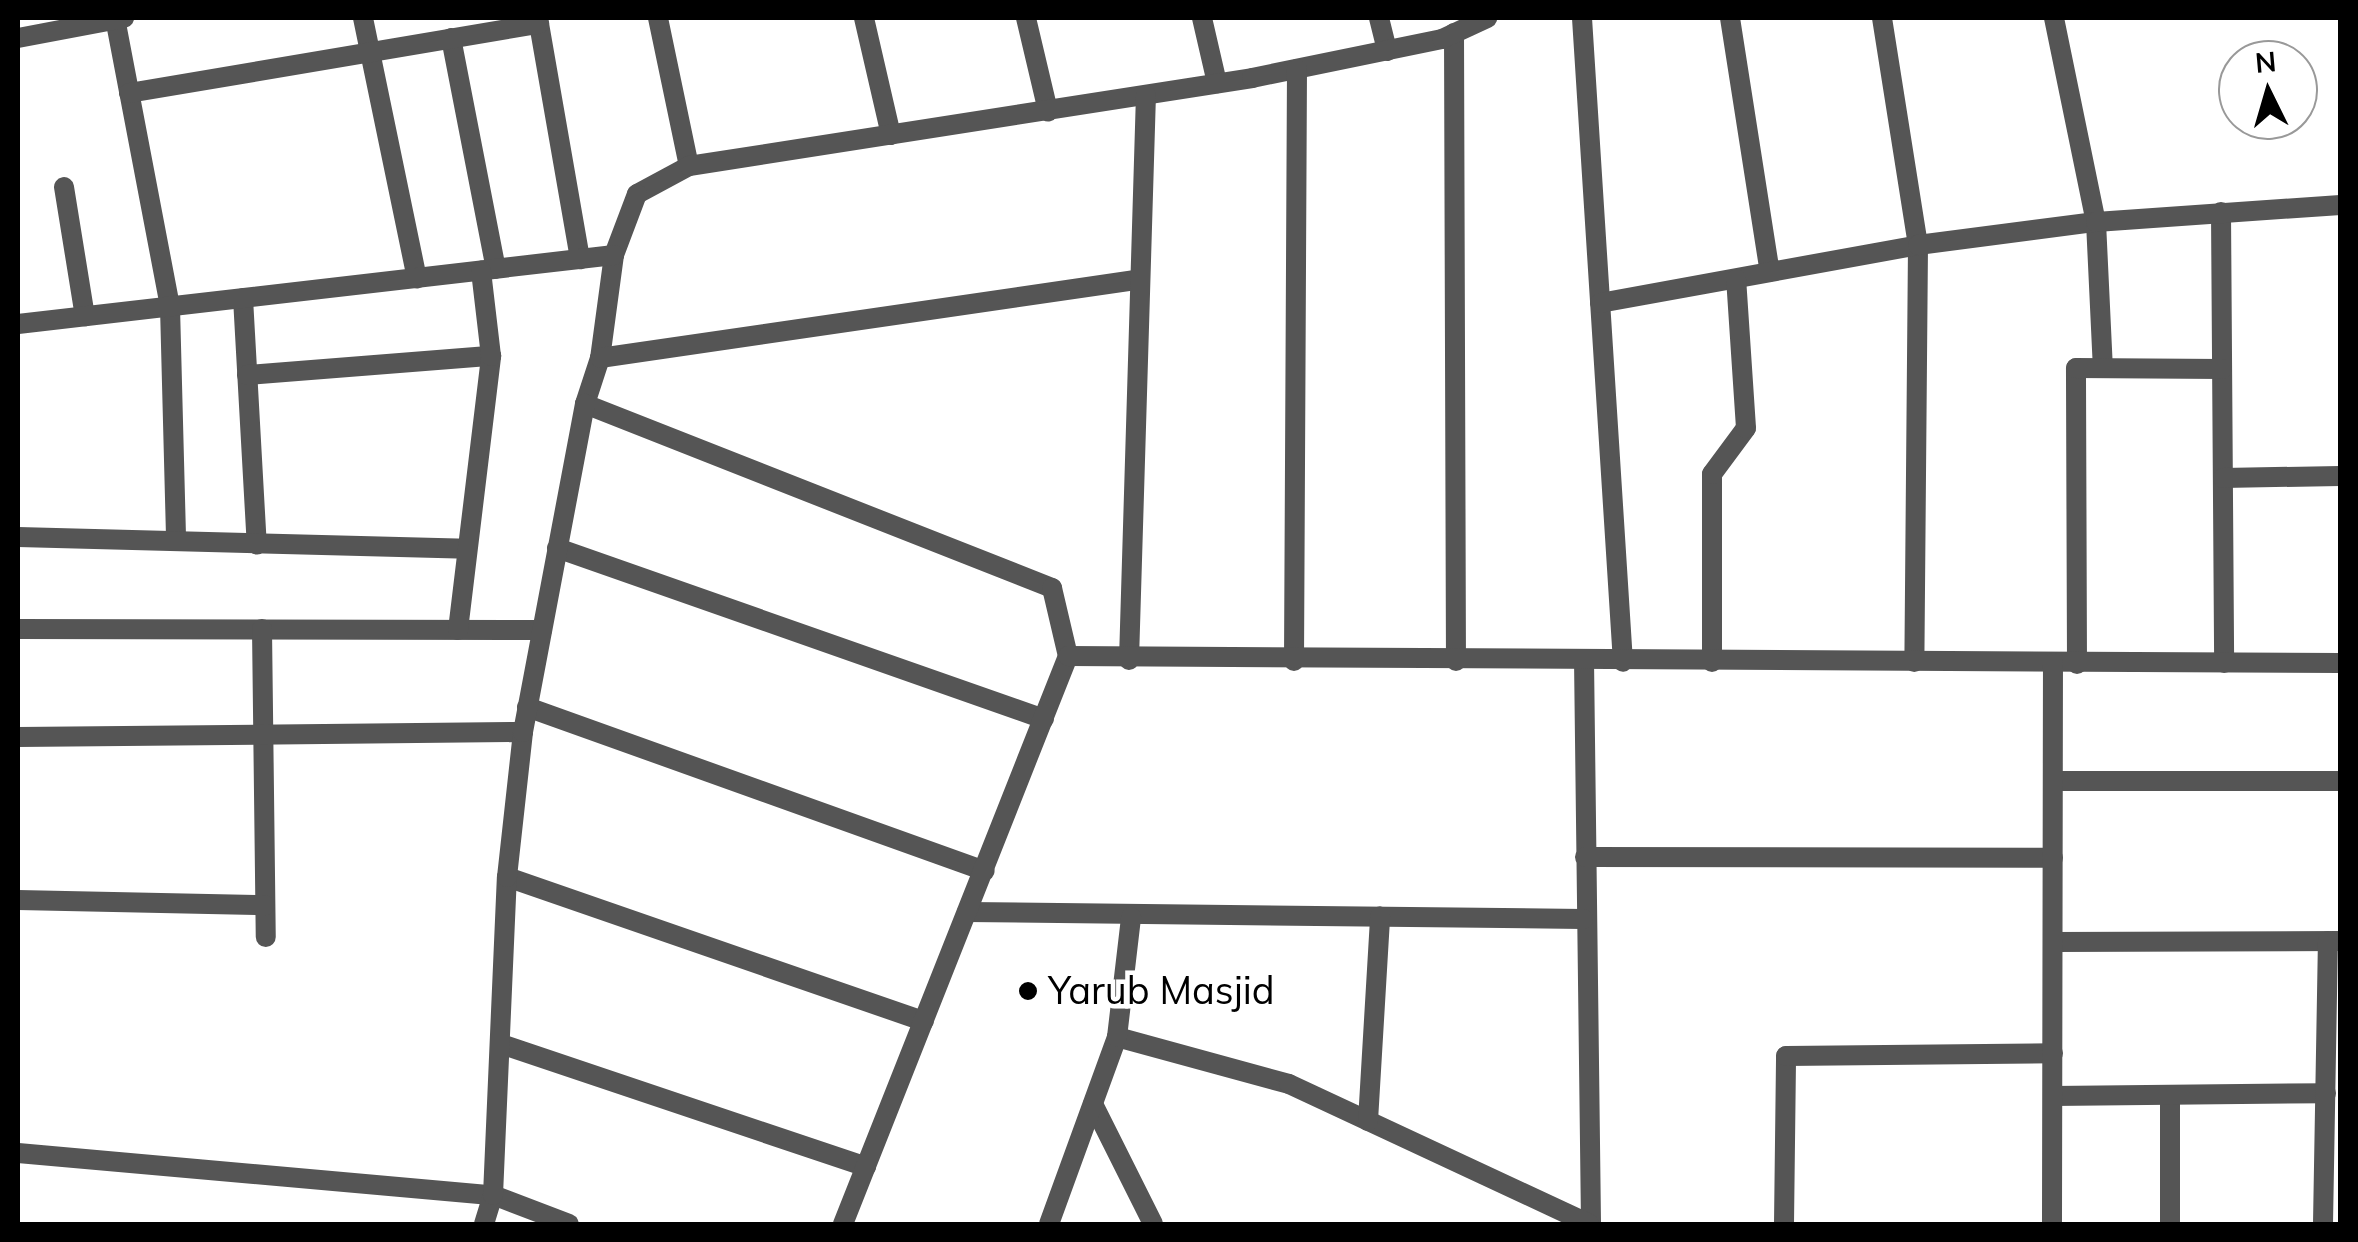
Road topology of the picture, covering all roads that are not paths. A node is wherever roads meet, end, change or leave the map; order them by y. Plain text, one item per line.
1 (118, 18) edge
2 (363, 18) edge
3 (658, 18) edge
4 (864, 18) edge
5 (1026, 18) edge
6 (1202, 18) edge
7 (1379, 18) edge
8 (1487, 18) edge
9 (1582, 18) edge
10 (1730, 18) edge
11 (1882, 18) edge
12 (2054, 18) edge
13 (539, 21) edge
14 (1454, 33) junction
15 (18, 38) edge
16 (451, 38) junction
17 (1388, 51) junction
18 (370, 52) junction
19 (1297, 69) junction
20 (1217, 83) junction
21 (129, 93) junction
22 (1146, 95) junction
23 (1048, 111) junction
24 (892, 135) junction
25 (690, 166) junction
26 (64, 187) dead end
27 (2340, 206) edge
28 (2221, 212) junction
29 (2096, 222) junction
30 (1918, 246) junction
31 (614, 256) junction
32 (580, 259) junction
33 (489, 270) junction
34 (1770, 272) junction
35 (417, 278) junction
36 (1736, 278) junction
37 (1135, 280) junction
38 (244, 298) junction
39 (1600, 303) junction
40 (170, 306) junction
41 (86, 316) junction
42 (18, 324) edge
43 (491, 356) junction
44 (600, 358) junction
45 (2103, 368) junction
46 (2222, 369) junction
47 (247, 375) junction
48 (585, 404) junction
49 (2340, 476) edge
50 (2222, 478) junction
51 (18, 537) edge
52 (176, 541) junction
53 (256, 544) junction
54 (557, 548) junction
55 (466, 550) junction
56 (18, 629) edge
57 (262, 629) junction
58 (458, 630) junction
59 (542, 630) junction
60 (1068, 656) junction
61 (1584, 659) junction
62 (1129, 660) junction
63 (1294, 661) junction
64 (1456, 661) junction
65 (1623, 662) junction
66 (1712, 662) junction
67 (1914, 662) junction
68 (2053, 663) junction
69 (2224, 663) junction
70 (2078, 664) junction
71 (2340, 664) edge
72 (527, 707) junction
73 (1044, 719) junction
74 (524, 732) junction
75 (260, 735) junction
76 (18, 737) edge
77 (2053, 781) junction
78 (2340, 781) edge
79 (1585, 857) junction
80 (2053, 858) junction
81 (984, 871) junction
82 (507, 877) junction
83 (18, 900) edge
84 (265, 905) junction
85 (967, 912) junction
86 (1380, 916) junction
87 (1131, 918) junction
88 (1583, 919) junction
89 (266, 938) dead end
90 (2334, 941) edge
91 (2053, 942) junction
92 (924, 1021) junction
93 (1117, 1037) junction
94 (504, 1044) junction
95 (2053, 1053) junction
96 (2326, 1093) junction
97 (2170, 1095) junction
98 (2052, 1096) junction
99 (1093, 1104) junction
100 (1368, 1121) junction
101 (18, 1153) edge
102 (866, 1167) junction
103 (494, 1195) junction
104 (484, 1224) edge
105 (569, 1224) edge
106 (844, 1224) edge
107 (1049, 1224) edge
108 (1153, 1224) edge
109 (1590, 1224) edge
110 (1784, 1224) edge
111 (2052, 1224) edge
112 (2170, 1224) edge
113 (2323, 1224) edge

1 - 15 street
1 - 21 street
2 - 18 street
3 - 25 street
4 - 24 street
5 - 23 street
6 - 20 street
7 - 17 street
8 - 14 street
9 - 39 street
10 - 34 street
11 - 30 street
12 - 29 street
13 - 16 street
13 - 32 street
14 - 17 street
14 - 64 street
16 - 18 street
16 - 33 street
17 - 19 street
18 - 21 street
18 - 35 street
19 - 20 street
19 - 63 street
20 - 22 street
21 - 40 street
22 - 23 street
22 - 37 street
23 - 24 street
24 - 25 street
25 - 31 street
26 - 41 street
27 - 28 street
28 - 29 street
28 - 46 street
29 - 30 street
29 - 45 street
30 - 34 street
30 - 67 street
31 - 32 street
31 - 44 street
32 - 33 street
33 - 35 street
33 - 43 street
34 - 36 street
35 - 38 street
36 - 39 street
36 - 66 street
37 - 44 street
37 - 62 street
38 - 40 street
38 - 47 street
39 - 65 street
40 - 41 street
40 - 52 street
41 - 42 street
43 - 47 street
43 - 55 street
44 - 48 street
45 - 46 street
45 - 70 street
46 - 50 street
47 - 53 street
48 - 54 street
48 - 60 street
49 - 50 street
50 - 69 street
51 - 52 street
52 - 53 street
53 - 55 street
54 - 59 street
54 - 73 street
55 - 58 street
56 - 57 street
57 - 58 street
57 - 75 street
58 - 59 street
59 - 72 street
60 - 62 street
60 - 73 street
61 - 64 street
61 - 65 street
61 - 79 street
62 - 63 street
63 - 64 street
65 - 66 street
66 - 67 street
67 - 68 street
68 - 70 street
68 - 77 street
69 - 70 street
69 - 71 street
72 - 74 street
72 - 81 street
73 - 81 street
74 - 75 street
74 - 82 street
75 - 76 street
75 - 84 street
77 - 78 street
77 - 80 street
79 - 80 street
79 - 88 street
80 - 91 street
81 - 85 street
82 - 92 street
82 - 94 street
83 - 84 street
84 - 89 street
85 - 87 street
85 - 92 street
86 - 87 street
86 - 88 street
86 - 100 street
87 - 93 street
88 - 109 street
90 - 91 street
90 - 96 street
91 - 95 street
92 - 102 street
93 - 99 street
93 - 100 street
94 - 102 street
94 - 103 street
95 - 98 street
95 - 110 street
96 - 97 street
96 - 113 street
97 - 98 street
97 - 112 street
98 - 111 street
99 - 107 street
99 - 108 street
100 - 109 street
101 - 103 street
102 - 106 street
103 - 104 street
103 - 105 street

